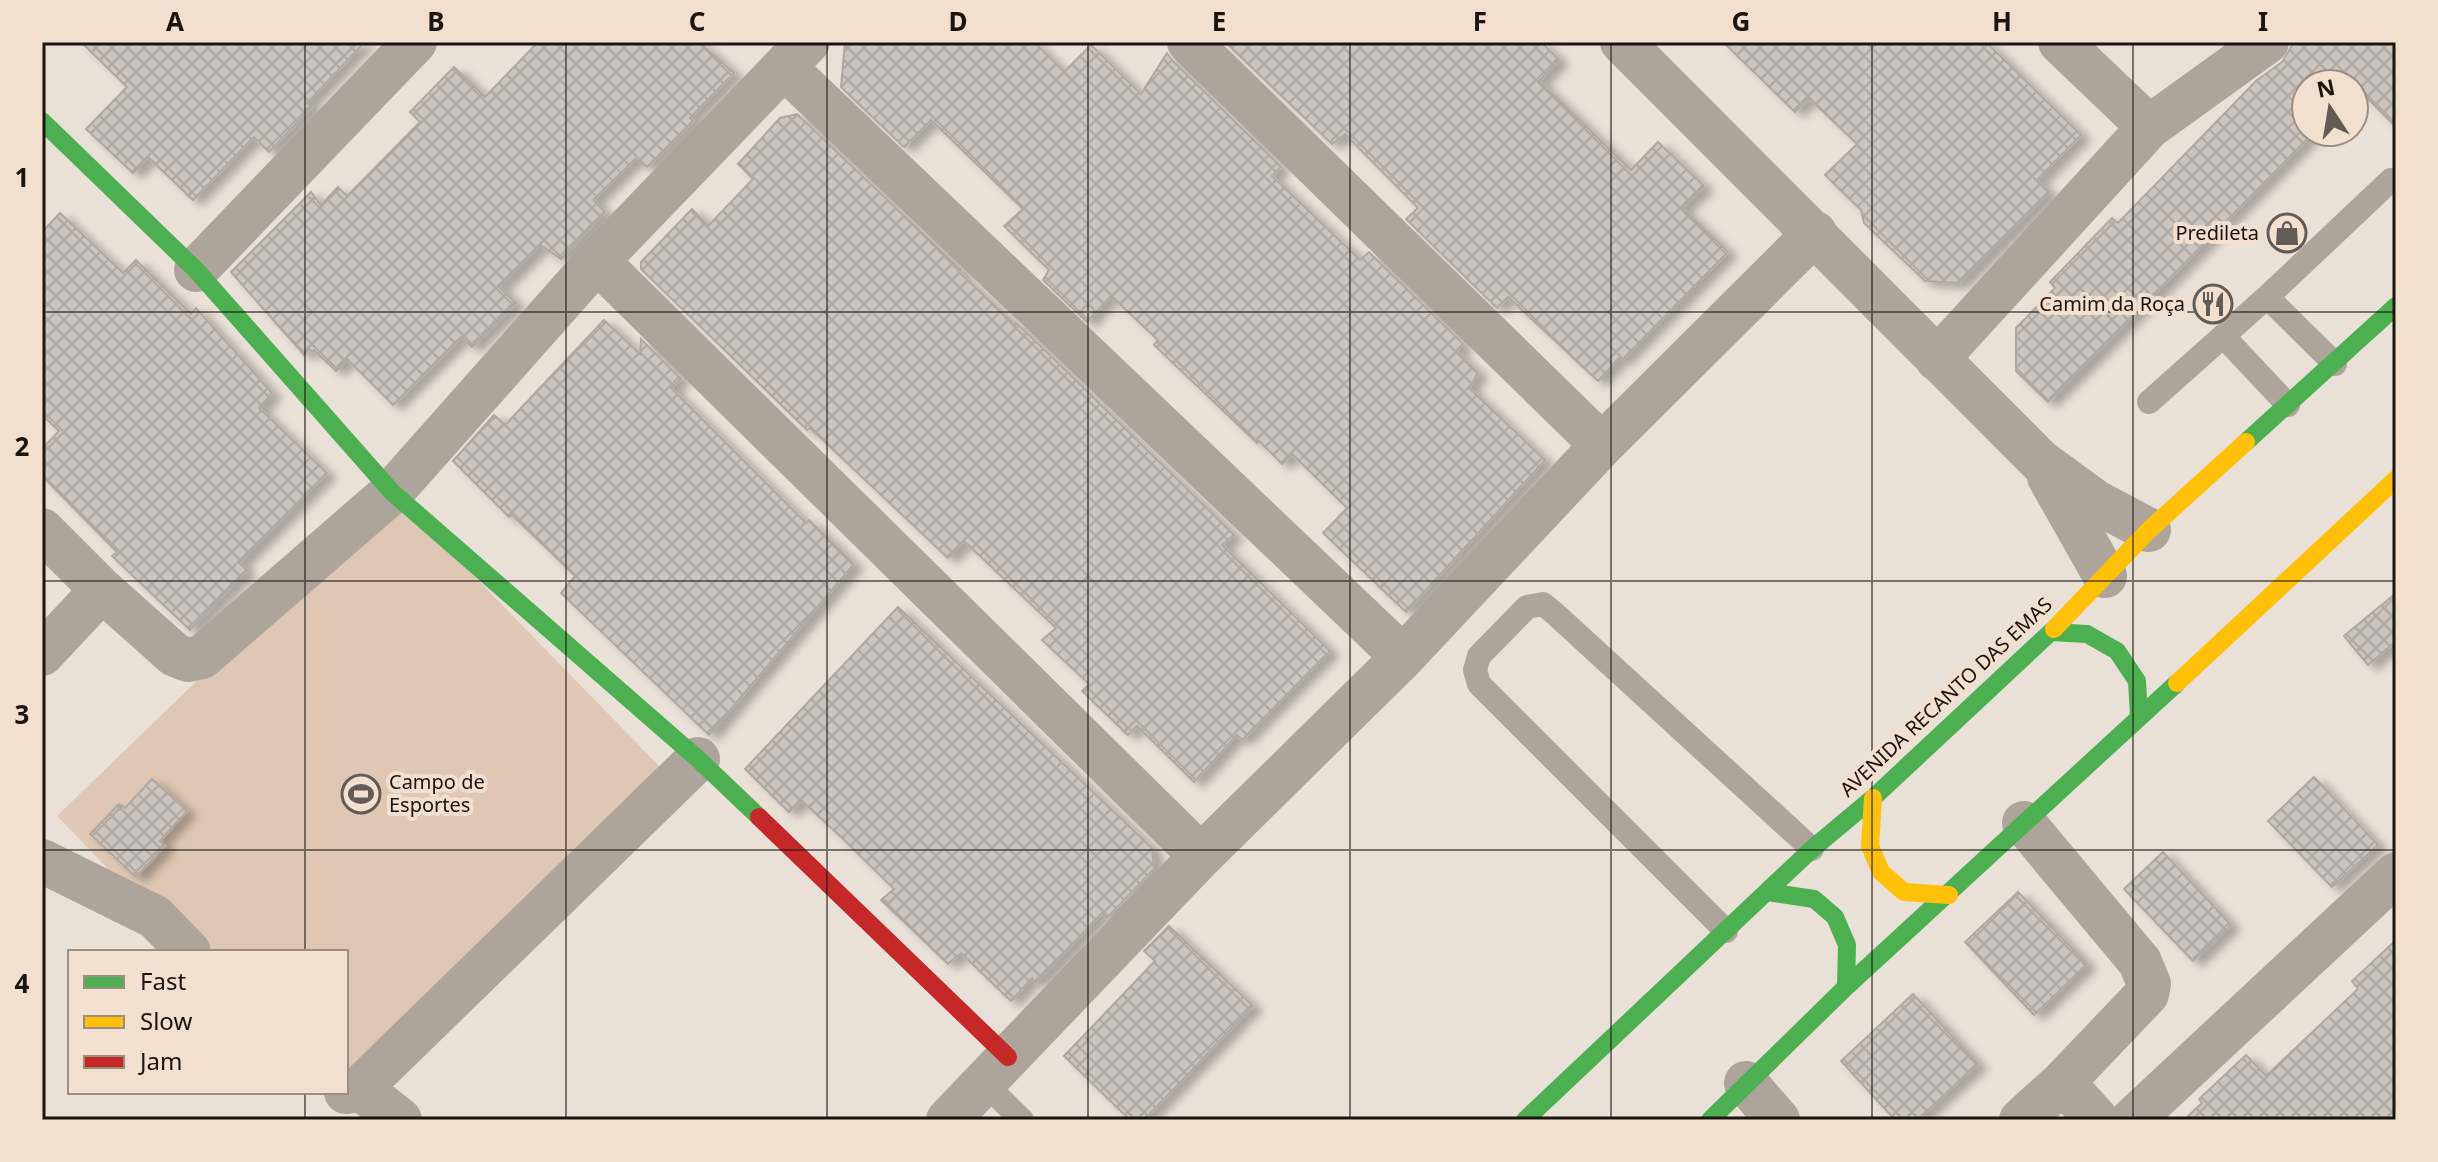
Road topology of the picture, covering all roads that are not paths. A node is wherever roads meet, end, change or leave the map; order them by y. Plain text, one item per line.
1 (415, 42) edge
2 (1189, 42) edge
3 (1622, 42) edge
4 (2060, 42) edge
5 (2267, 42) edge
6 (796, 54) edge
7 (42, 121) edge
8 (2149, 127) junction
9 (2391, 180) dead end
10 (1815, 233) junction
11 (597, 261) junction
12 (196, 270) junction
13 (2267, 297) junction
14 (2396, 306) edge
15 (2223, 336) junction
16 (1937, 359) junction
17 (2335, 364) junction
18 (2149, 402) dead end
19 (2288, 405) junction
20 (1602, 445) junction
21 (2040, 461) junction
22 (2396, 479) edge
23 (392, 492) junction
24 (42, 530) edge
25 (2149, 530) junction
26 (2105, 576) junction
27 (102, 590) junction
28 (2051, 632) junction
29 (42, 654) edge
30 (1403, 657) junction
31 (2139, 716) junction
32 (698, 759) junction
33 (1873, 798) junction
34 (2024, 823) junction
35 (1812, 849) junction
36 (1201, 856) junction
37 (42, 861) edge
38 (2396, 874) edge
39 (1768, 892) junction
40 (1949, 895) junction
41 (1726, 931) junction
42 (187, 950) edge
43 (1846, 987) junction
44 (996, 1070) junction
45 (2063, 1082) junction
46 (1746, 1083) junction
47 (348, 1087) edge
48 (348, 1093) edge
49 (400, 1120) edge
50 (948, 1120) edge
51 (1022, 1120) edge
52 (1525, 1120) edge
53 (1710, 1120) edge
54 (1778, 1120) edge
55 (2021, 1120) edge
56 (2097, 1120) edge
57 (2132, 1120) edge

1 - 12 street
2 - 20 street
3 - 10 street
4 - 8 street
5 - 8 street
6 - 11 street
6 - 30 street
7 - 12 main road
8 - 16 street
9 - 13 lane
10 - 16 street
10 - 20 street
11 - 23 street
11 - 36 street
12 - 23 main road
13 - 15 lane
13 - 17 lane
14 - 17 main road, AVENIDA RECANTO DAS EMAS
15 - 18 lane
15 - 19 lane
16 - 21 street
17 - 19 main road, AVENIDA RECANTO DAS EMAS
19 - 25 main road, AVENIDA RECANTO DAS EMAS
20 - 30 street
21 - 25 street
21 - 26 street
22 - 31 main road
23 - 27 street
23 - 32 main road
24 - 27 street
25 - 26 main road, AVENIDA RECANTO DAS EMAS
26 - 28 main road, AVENIDA RECANTO DAS EMAS
27 - 29 street
28 - 31 main road
28 - 33 main road, AVENIDA RECANTO DAS EMAS
30 - 36 street
31 - 34 main road
32 - 44 main road
32 - 47 street
33 - 35 main road, AVENIDA RECANTO DAS EMAS
33 - 40 main road
34 - 40 main road
34 - 45 street
35 - 39 main road, AVENIDA RECANTO DAS EMAS
35 - 41 lane
36 - 44 street
37 - 42 street
38 - 57 street
39 - 41 main road, AVENIDA RECANTO DAS EMAS
39 - 43 main road
40 - 43 main road
41 - 52 main road, AVENIDA RECANTO DAS EMAS
43 - 46 main road
44 - 50 street
44 - 51 lane
45 - 55 street
45 - 56 street
46 - 53 main road
46 - 54 street
48 - 49 street

